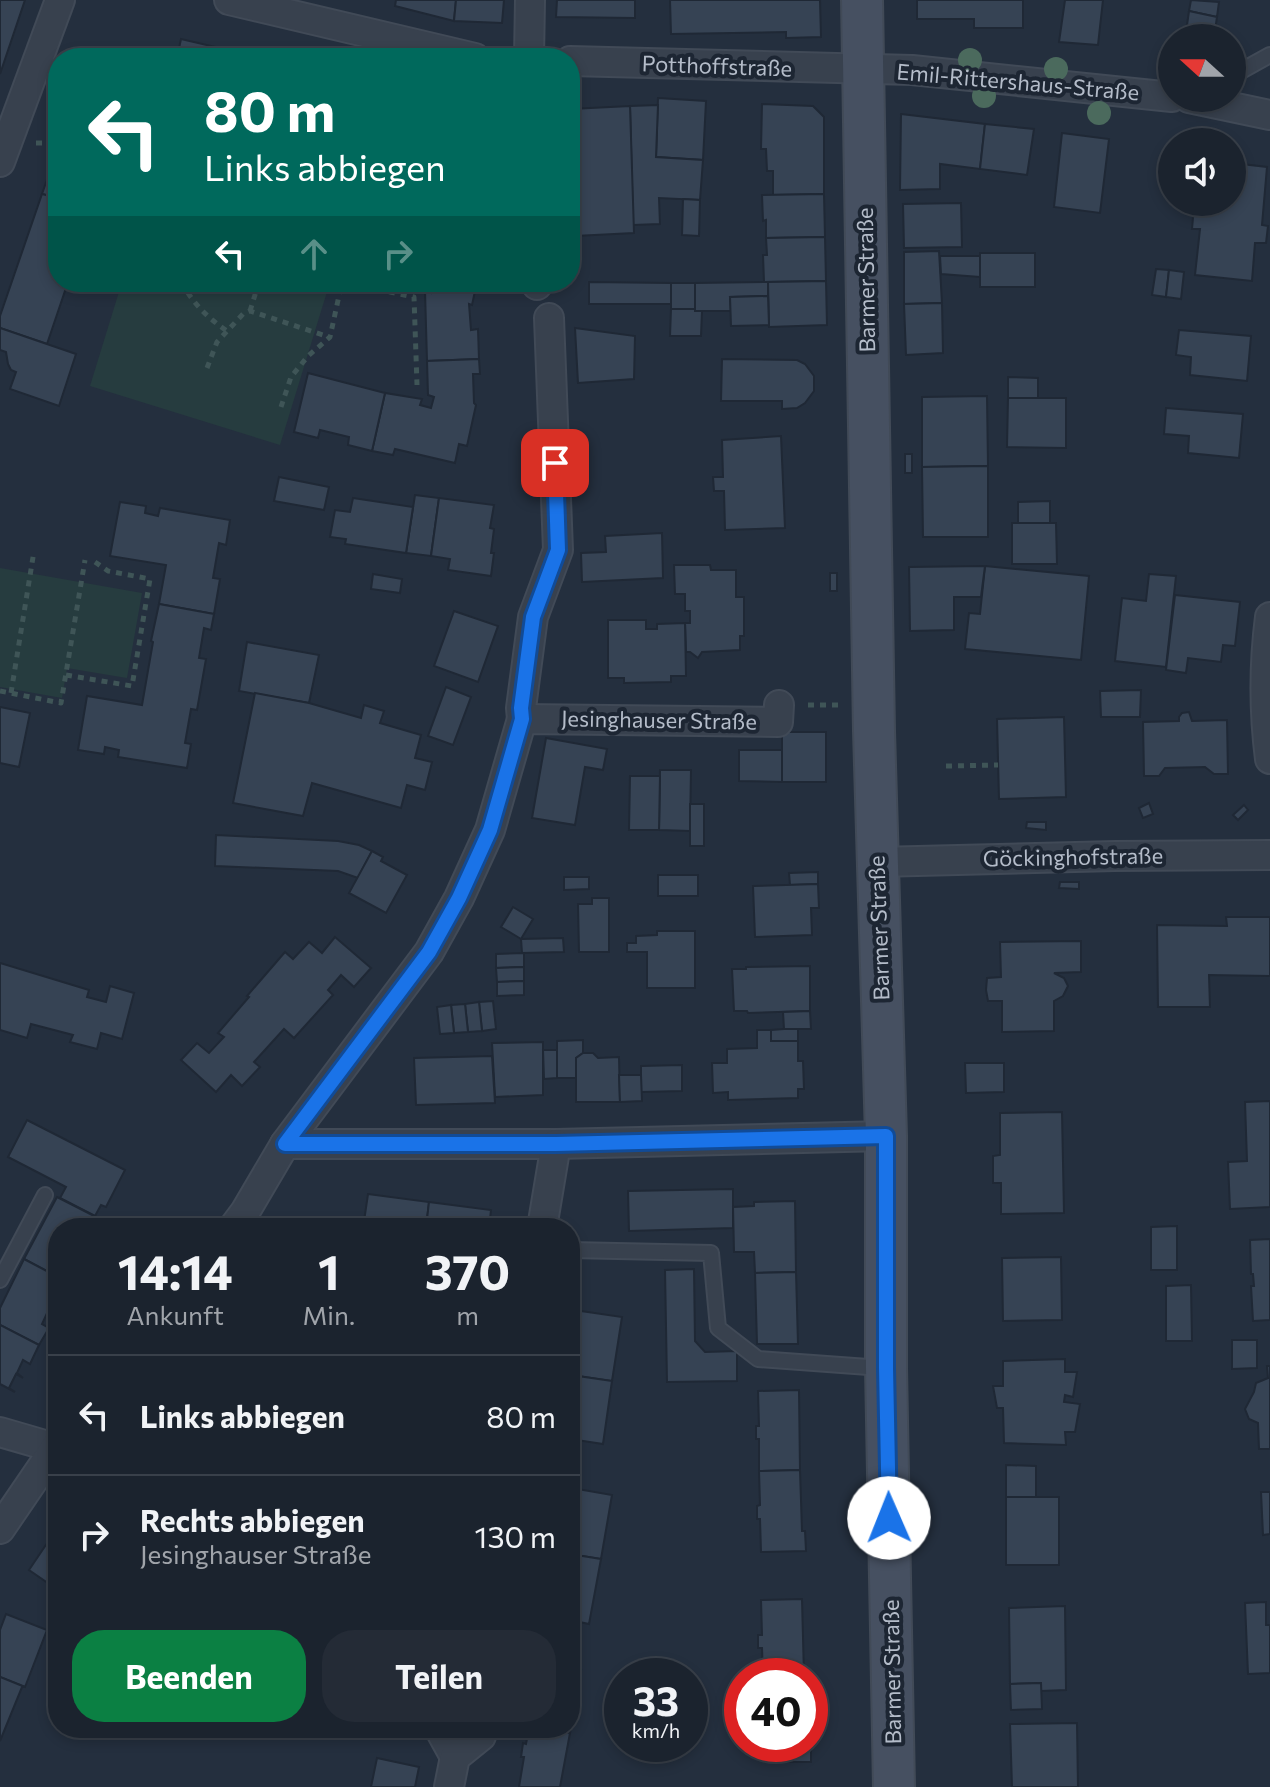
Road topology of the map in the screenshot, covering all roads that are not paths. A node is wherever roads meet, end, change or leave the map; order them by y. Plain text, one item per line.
1 (60, 0) edge
2 (229, 0) edge
3 (530, 0) edge
4 (862, 0) edge
5 (433, 48) edge
6 (529, 48) edge
7 (1270, 55) edge
8 (580, 61) edge
9 (1246, 68) edge
10 (864, 69) junction
11 (1158, 96) edge
12 (1246, 110) edge
13 (1270, 115) edge
14 (0, 162) edge
15 (549, 318) dead end
16 (1270, 617) edge
17 (779, 705) road end
18 (522, 719) junction
19 (1270, 759) edge
20 (1270, 855) edge
21 (877, 862) junction
22 (886, 1136) junction
23 (285, 1144) junction
24 (556, 1144) junction
25 (45, 1195) dead end
26 (240, 1218) edge
27 (544, 1218) edge
28 (580, 1250) edge
29 (0, 1280) edge
30 (886, 1368) junction
31 (0, 1432) edge
32 (48, 1444) edge
33 (48, 1458) edge
34 (0, 1529) edge
35 (445, 1738) edge
36 (479, 1738) edge
37 (455, 1757) junction
38 (449, 1787) edge
39 (894, 1787) edge

1 - 14 street
2 - 5 street
3 - 6 street
4 - 10 street, Barmer Straße
7 - 9 lane
8 - 10 street, Potthoffstraße
10 - 11 street, Emil-Rittershaus-Straße
10 - 21 street, Barmer Straße
12 - 13 street
15 - 18 street
16 - 19 street
17 - 18 street, Jesinghauser Straße
18 - 23 street
20 - 21 street, Göckinghofstraße
21 - 22 street, Barmer Straße
22 - 24 street
22 - 30 street, Barmer Straße
23 - 24 street
23 - 26 street
24 - 27 street
25 - 29 lane
28 - 30 lane
30 - 39 street, Barmer Straße
31 - 32 street
33 - 34 street
35 - 37 street
36 - 37 street
37 - 38 street

